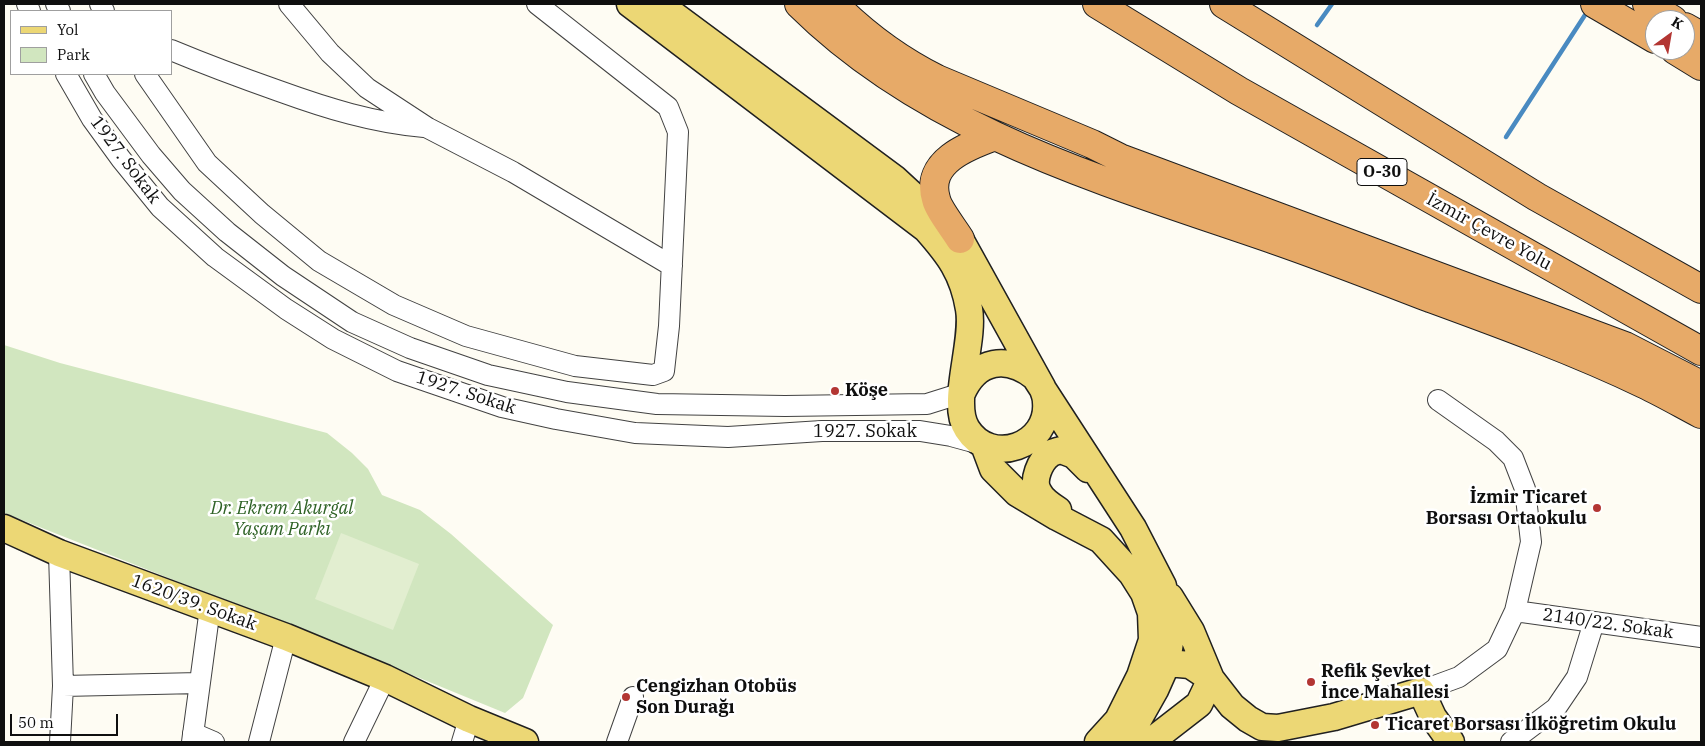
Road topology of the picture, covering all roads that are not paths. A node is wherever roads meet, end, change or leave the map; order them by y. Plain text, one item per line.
1 (289, 4) edge
2 (537, 4) edge
3 (630, 4) edge
4 (659, 4) edge
5 (799, 4) edge
6 (834, 4) edge
7 (1097, 4) edge
8 (1224, 4) edge
9 (1595, 4) edge
10 (1645, 33) edge
11 (172, 50) edge
12 (67, 75) edge
13 (95, 75) edge
14 (146, 75) edge
15 (428, 128) junction
16 (995, 136) junction
17 (960, 238) junction
18 (672, 266) junction
19 (1701, 288) edge
20 (1701, 351) edge
21 (1701, 385) edge
22 (1042, 387) junction
23 (962, 393) junction
24 (1438, 400) dead end
25 (1701, 414) edge
26 (984, 445) junction
27 (1108, 490) junction
28 (4, 528) edge
29 (1101, 540) junction
30 (60, 553) junction
31 (1163, 586) junction
32 (210, 608) junction
33 (1515, 611) junction
34 (1594, 622) junction
35 (1701, 636) edge
36 (286, 637) junction
37 (1167, 663) junction
38 (1140, 676) junction
39 (385, 678) junction
40 (1211, 679) junction
41 (199, 683) junction
42 (63, 686) junction
43 (1422, 691) junction
44 (633, 697) dead end
45 (1181, 718) junction
46 (1248, 719) junction
47 (466, 731) edge
48 (193, 738) edge
49 (1148, 741) edge
50 (60, 742) edge
51 (214, 742) edge
52 (259, 742) edge
53 (354, 742) edge
54 (526, 742) edge
55 (617, 742) edge
56 (1098, 742) edge
57 (1120, 742) edge
58 (1451, 742) edge
59 (1511, 742) edge

1 - 15 street
2 - 18 street
3 - 23 main road
4 - 17 main road
5 - 16 highway
6 - 21 highway
7 - 20 highway, İzmir Çevre Yolu / O-30
8 - 19 highway
9 - 10 highway
11 - 15 street
12 - 26 street, 1927. Sokak
13 - 23 street, 1927. Sokak
14 - 18 street
15 - 18 street
16 - 17 highway
16 - 25 highway
17 - 22 main road
22 - 23 main road
22 - 26 main road
22 - 27 main road
23 - 26 main road
24 - 33 street
26 - 29 main road
27 - 29 main road
27 - 31 main road
28 - 30 main road, 1620/39. Sokak
29 - 38 main road
30 - 32 main road, 1620/39. Sokak
30 - 42 street
31 - 37 main road
31 - 40 main road
32 - 36 main road, 1620/39. Sokak
32 - 41 street
33 - 34 street, 2140/22. Sokak
33 - 43 street
34 - 35 street, 2140/22. Sokak
34 - 59 street
36 - 39 main road, 1620/39. Sokak
36 - 52 street
37 - 38 main road
37 - 40 main road
37 - 57 main road
38 - 56 main road
39 - 47 main road, 1620/39. Sokak
39 - 53 street
40 - 45 main road
40 - 46 main road
41 - 42 street
41 - 48 street
42 - 50 street
43 - 46 main road
43 - 58 main road
44 - 55 street
45 - 46 main road
45 - 49 main road
47 - 54 main road, 1620/39. Sokak
48 - 51 street

